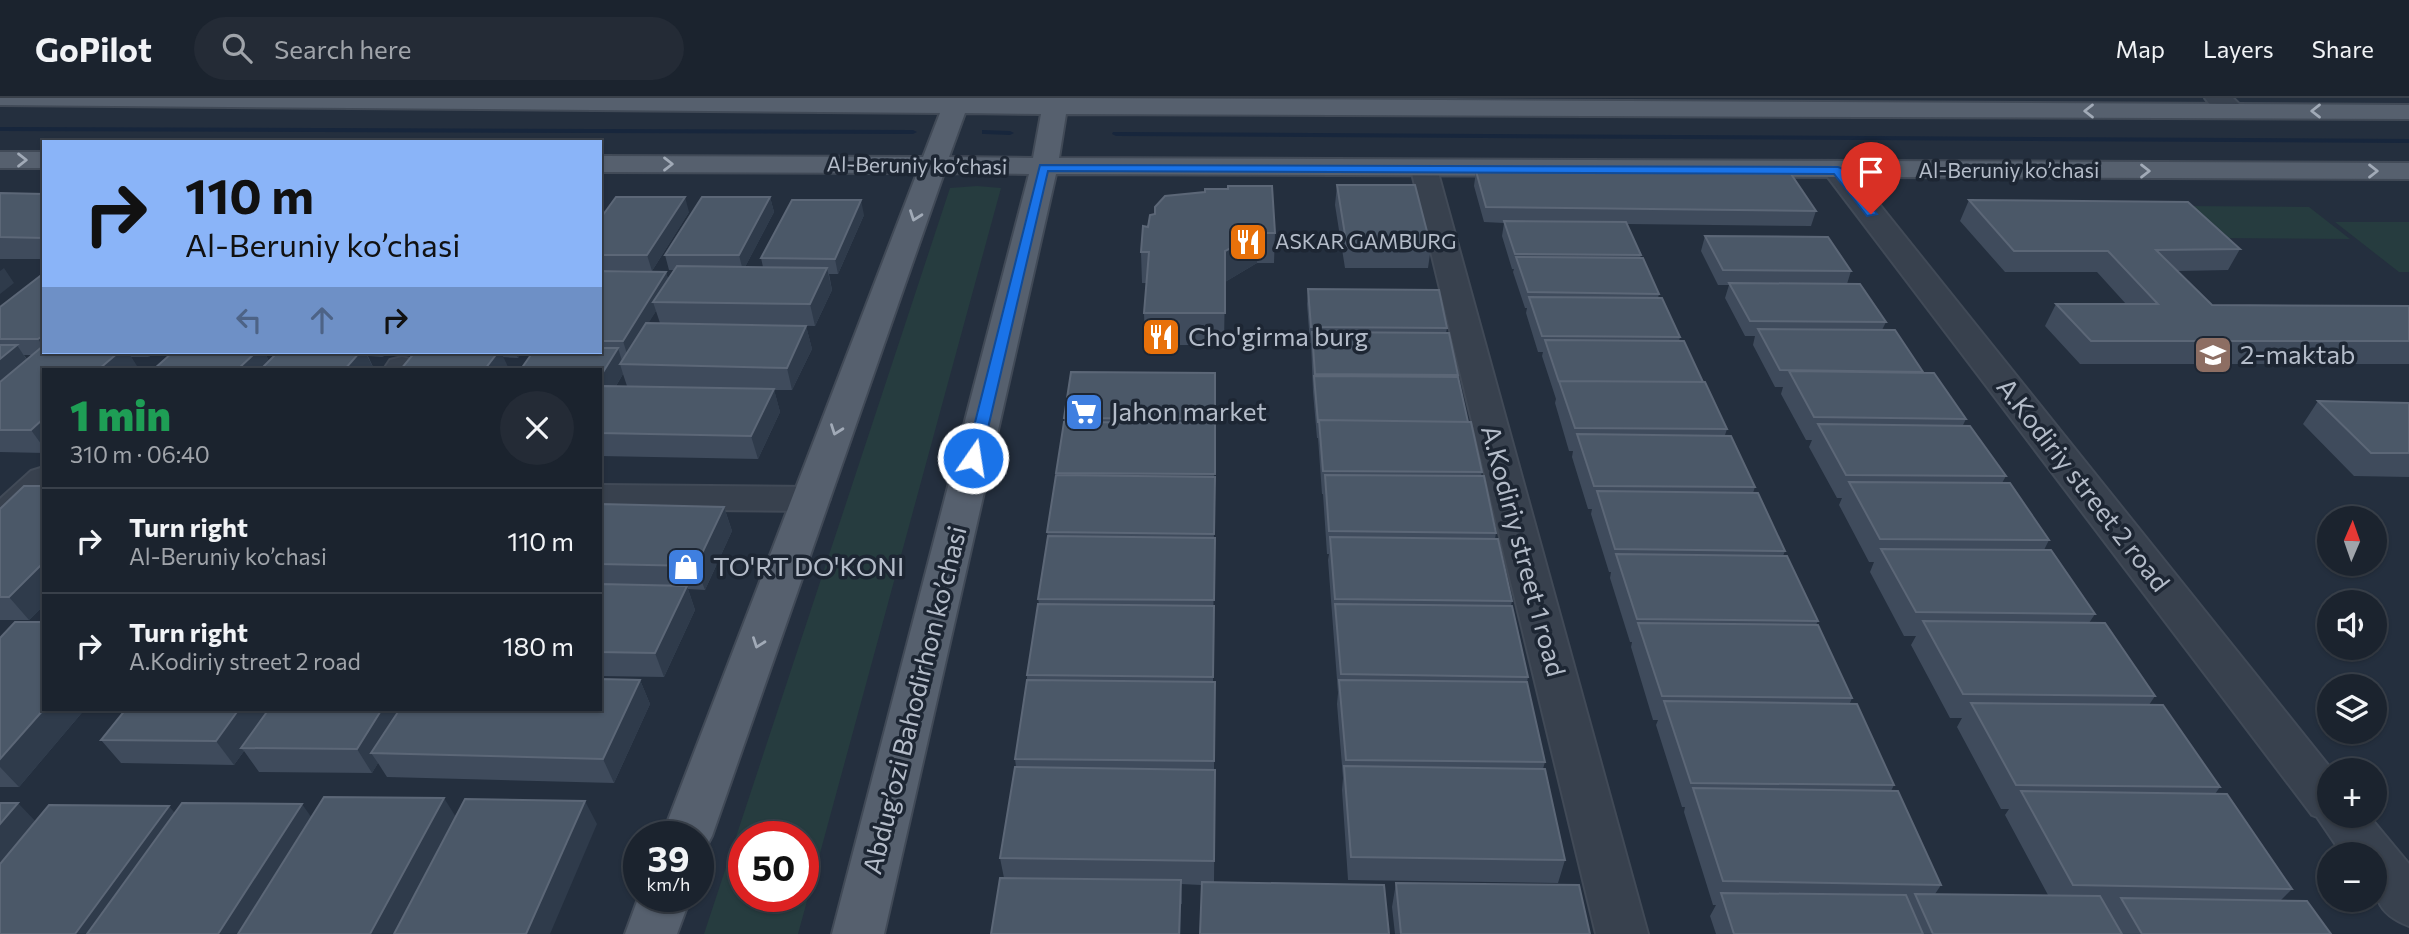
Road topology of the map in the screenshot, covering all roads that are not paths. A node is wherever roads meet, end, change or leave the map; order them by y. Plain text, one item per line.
1 (0, 98) edge
2 (58, 98) edge
3 (234, 99) edge
4 (388, 100) edge
5 (539, 100) edge
6 (956, 102) edge
7 (1056, 102) edge
8 (2226, 105) edge
9 (2409, 112) edge
10 (0, 160) edge
11 (42, 160) edge
12 (602, 164) edge
13 (933, 166) junction
14 (1044, 167) junction
15 (1424, 169) junction
16 (1838, 170) junction
17 (2409, 172) edge
18 (30, 487) edge
19 (602, 497) edge
20 (811, 499) junction
21 (0, 520) edge
22 (2317, 786) edge
23 (693, 821) edge
24 (2350, 828) edge
25 (2362, 842) edge
26 (2387, 875) edge
27 (2409, 903) edge
28 (660, 912) edge
29 (652, 934) edge
30 (858, 934) edge
31 (1622, 934) edge

1 - 2 main road
2 - 3 main road
3 - 4 main road
4 - 5 main road
5 - 6 main road
6 - 7 main road
6 - 13 main road
8 -> 7 main road
7 - 14 main road, Abdug’ozi Bahodirhon ko’chasi
9 -> 8 main road
10 -> 11 main road
12 -> 13 main road, Al-Beruniy ko’chasi
13 - 14 main road, Al-Beruniy ko’chasi
13 -> 20 main road
14 - 15 main road, Al-Beruniy ko’chasi
14 - 30 main road, Abdug’ozi Bahodirhon ko’chasi
15 - 16 main road, Al-Beruniy ko’chasi
15 - 31 street, A.Kodiriy street 1 road
16 -> 17 main road, Al-Beruniy ko’chasi
16 - 22 street, A.Kodiriy street 2 road
18 - 21 street
19 - 20 street
20 -> 23 main road
24 - 25 street
26 - 27 street
28 - 29 main road

